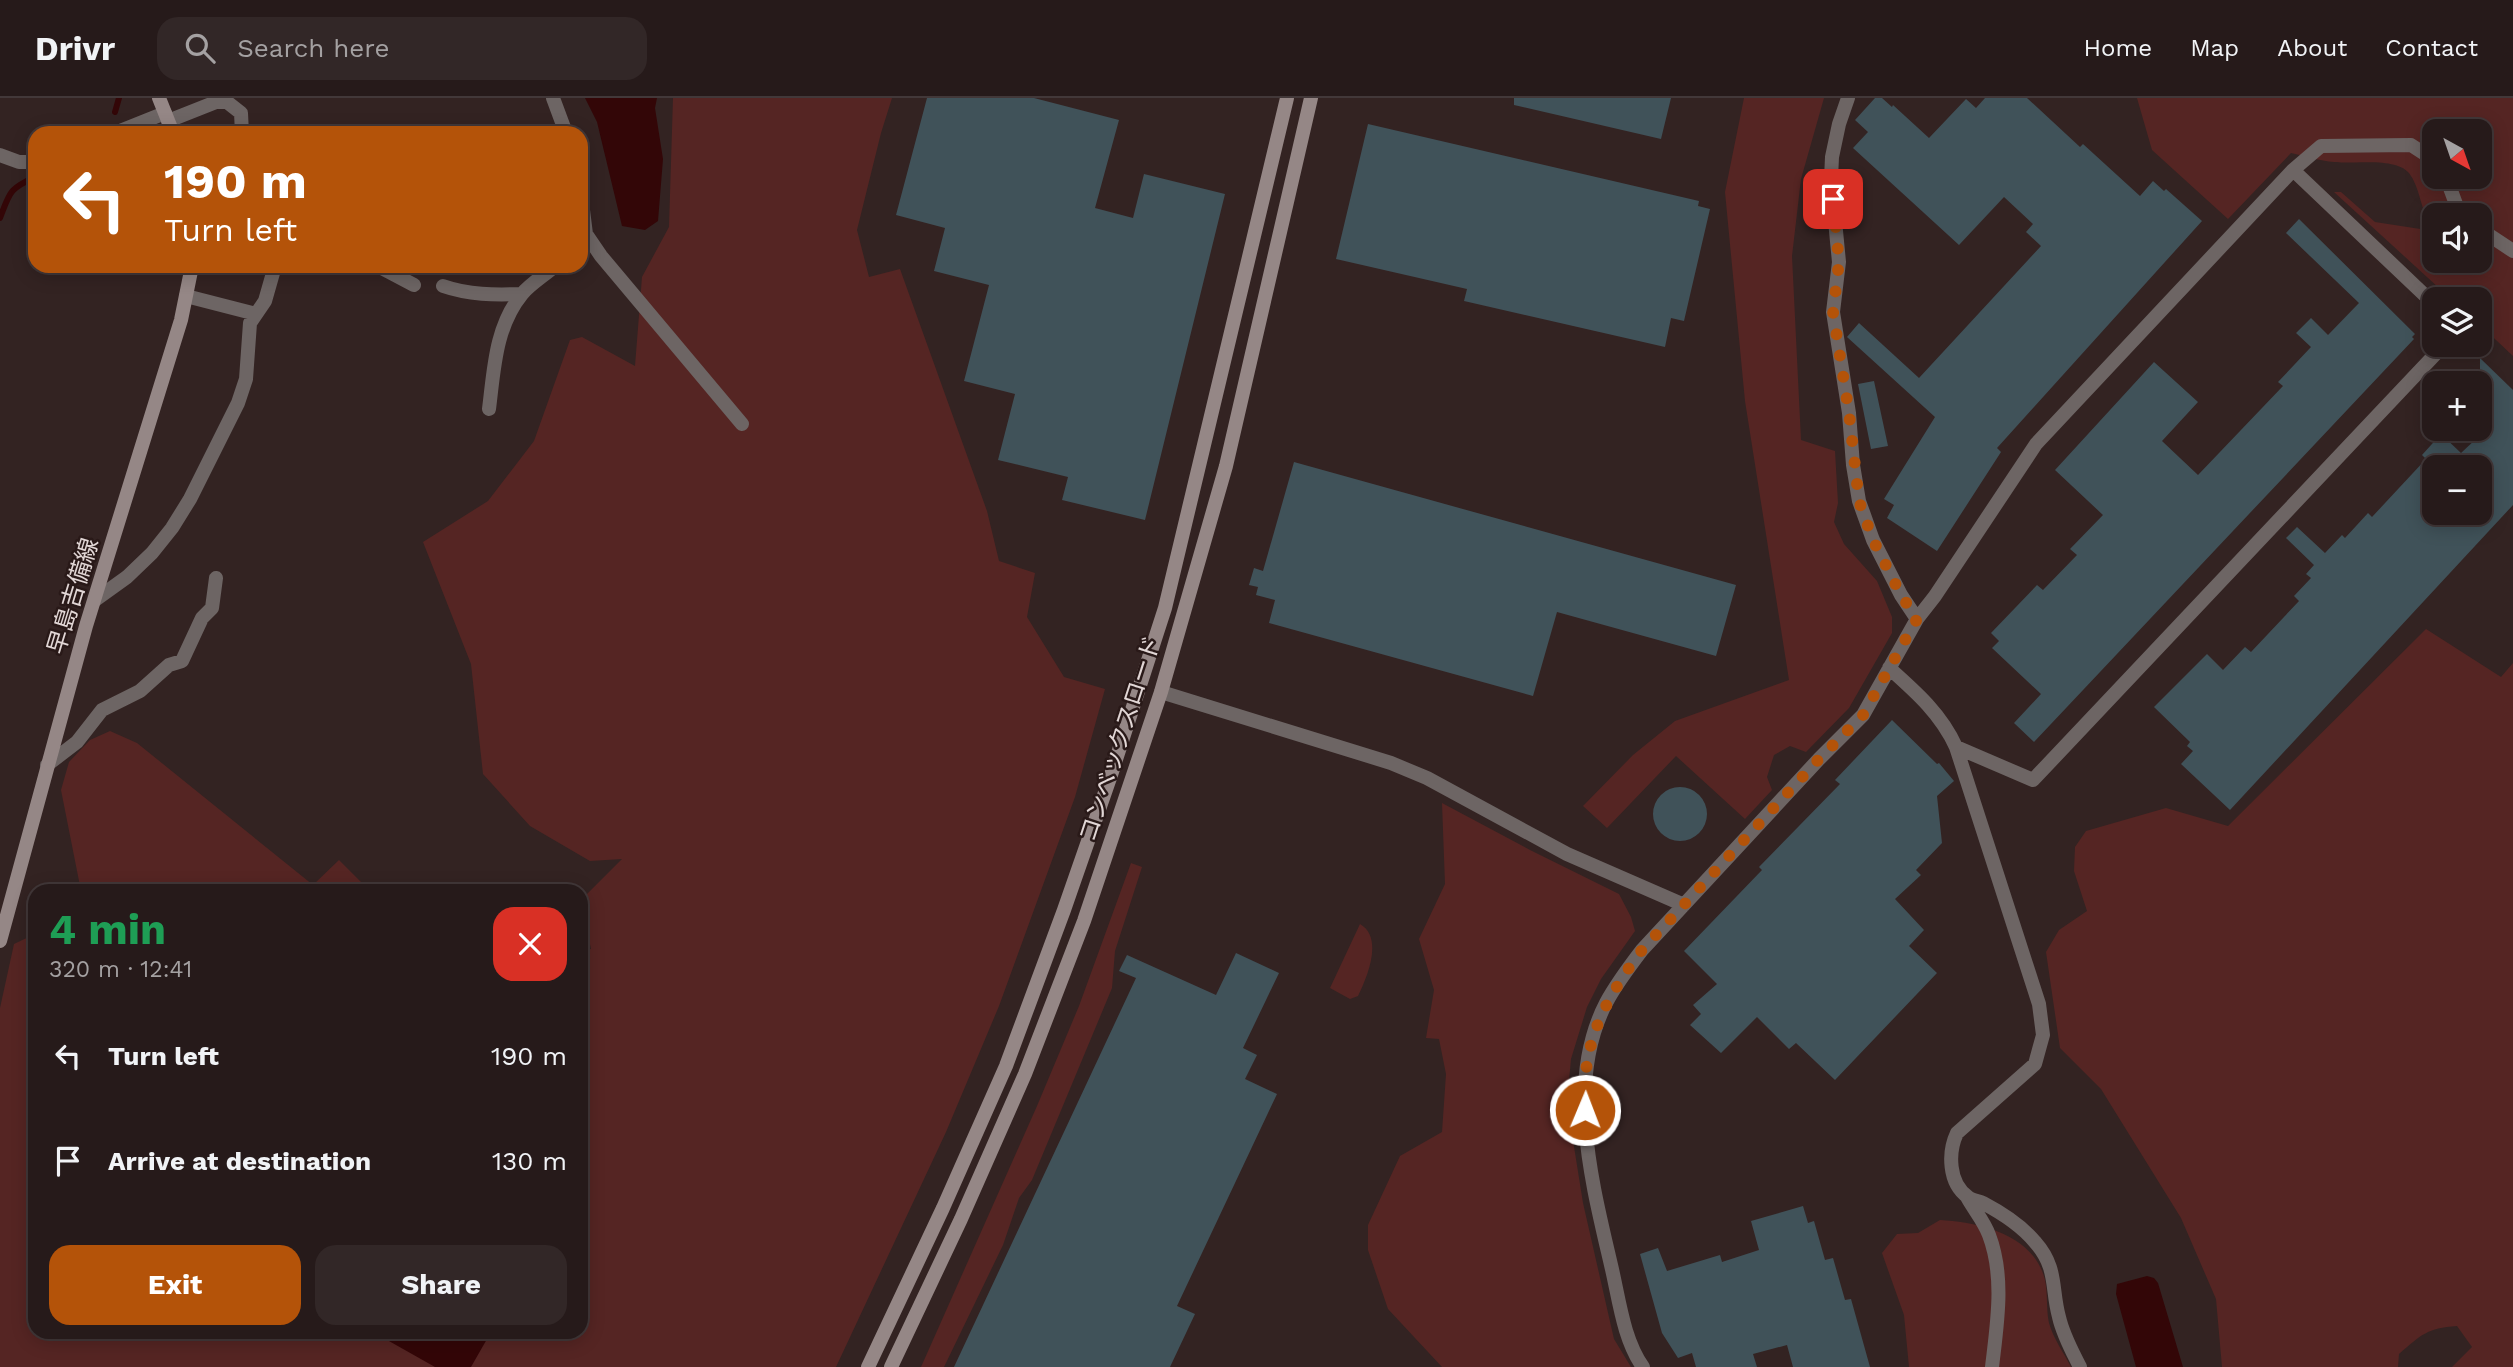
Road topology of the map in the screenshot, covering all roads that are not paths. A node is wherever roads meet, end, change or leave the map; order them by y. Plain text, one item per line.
1 (159, 98) edge
2 (553, 98) edge
3 (1287, 98) edge
4 (1311, 98) edge
5 (1848, 98) edge
6 (168, 122) edge
7 (149, 126) edge
8 (242, 126) edge
9 (563, 126) edge
10 (2422, 152) edge
11 (0, 155) edge
12 (28, 162) edge
13 (2293, 170) junction
14 (2492, 237) edge
15 (588, 242) edge
16 (2513, 251) edge
17 (191, 273) edge
18 (273, 273) edge
19 (391, 273) edge
20 (547, 273) edge
21 (414, 285) dead end
22 (443, 286) dead end
23 (2422, 293) edge
24 (522, 294) junction
25 (186, 296) junction
26 (256, 314) junction
27 (2433, 357) edge
28 (489, 410) dead end
29 (742, 424) dead end
30 (216, 578) dead end
31 (95, 600) junction
32 (1917, 619) junction
33 (1889, 668) junction
34 (1161, 692) junction
35 (1956, 747) junction
36 (47, 765) junction
37 (1684, 905) junction
38 (0, 941) edge
39 (1967, 1197) junction
40 (867, 1367) edge
41 (891, 1367) edge
42 (1643, 1367) edge
43 (1992, 1367) edge
44 (2080, 1367) edge

1 - 6 street
2 - 9 street
3 - 40 street, コンベックスロード
4 - 34 street, コンベックスロード
5 - 32 street
6 - 7 street
6 - 8 street
10 - 13 street
11 - 12 street
13 - 23 street
13 - 32 street
14 - 16 street
15 - 29 street
17 - 25 street, 早島吉備線
18 - 26 street
19 - 21 street
20 - 24 street
22 - 24 street
24 - 28 street
25 - 26 street
25 - 31 street, 早島吉備線
26 - 31 street
27 - 35 street
30 - 36 street
31 - 36 street, 早島吉備線
32 - 33 street
33 - 35 street
33 - 37 street
34 - 37 street
34 - 41 street, コンベックスロード
35 - 39 street
36 - 38 street, 早島吉備線
37 - 42 street
39 - 43 street
39 - 44 street

